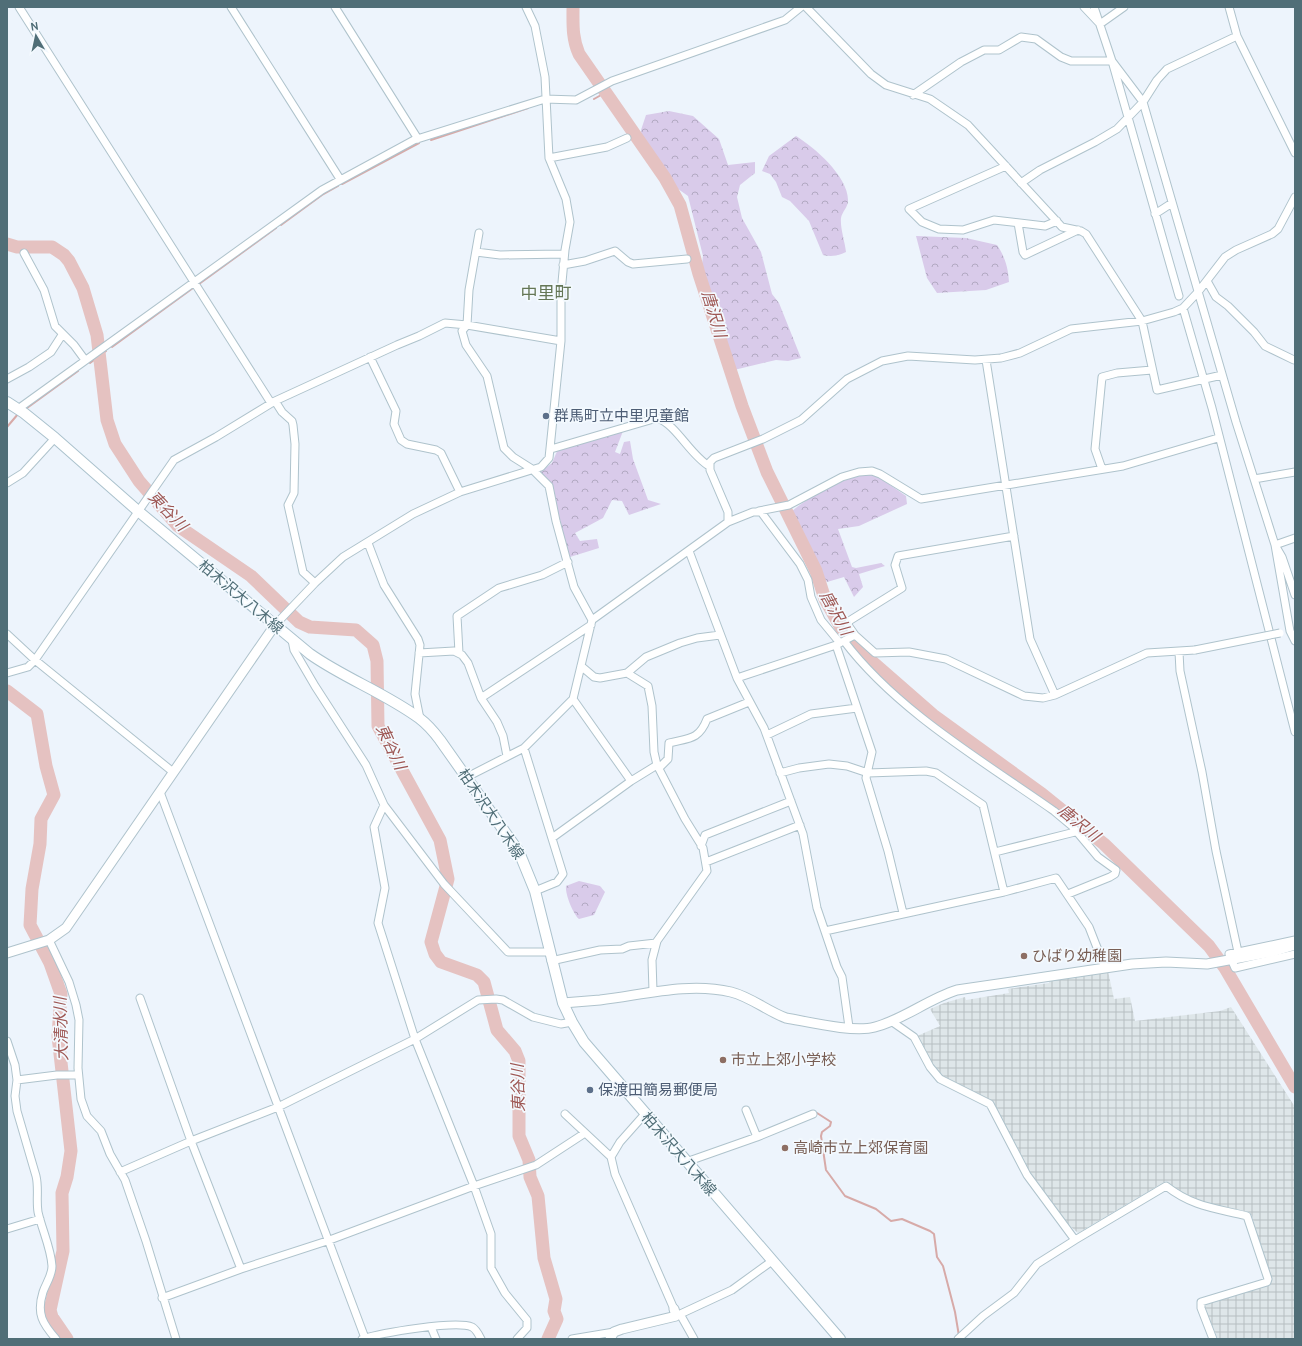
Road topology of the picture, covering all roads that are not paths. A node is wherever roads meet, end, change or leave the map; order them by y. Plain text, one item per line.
1 (19, 7) edge
2 (231, 7) edge
3 (335, 7) edge
4 (526, 7) edge
5 (801, 7) edge
6 (806, 7) edge
7 (1084, 7) edge
8 (1094, 7) edge
9 (1124, 7) edge
10 (1228, 7) edge
11 (1100, 24) junction
12 (1237, 36) junction
13 (1112, 61) junction
14 (913, 95) junction
15 (545, 99) junction
16 (1143, 102) junction
17 (1128, 117) junction
18 (627, 138) dead end
19 (418, 139) junction
20 (1295, 153) edge
21 (549, 158) junction
22 (1006, 166) junction
23 (340, 179) junction
24 (1021, 183) junction
25 (1295, 197) edge
26 (1172, 203) junction
27 (1155, 214) junction
28 (1057, 221) junction
29 (1018, 222) junction
30 (1078, 230) junction
31 (479, 233) dead end
32 (476, 252) junction
33 (24, 253) dead end
34 (564, 254) junction
35 (687, 259) dead end
36 (563, 265) junction
37 (1207, 281) junction
38 (194, 282) junction
39 (1198, 292) junction
40 (1179, 296) dead end
41 (1183, 308) junction
42 (1142, 321) junction
43 (467, 325) junction
44 (62, 334) junction
45 (561, 341) junction
46 (370, 357) junction
47 (86, 359) junction
48 (986, 360) junction
49 (1294, 360) edge
50 (1152, 370) junction
51 (1222, 375) junction
52 (7, 379) edge
53 (1204, 381) junction
54 (7, 402) edge
55 (273, 402) junction
56 (18, 409) junction
57 (55, 438) junction
58 (1218, 438) junction
59 (551, 449) junction
60 (709, 466) junction
61 (532, 469) junction
62 (1102, 469) junction
63 (1295, 472) edge
64 (1254, 479) junction
65 (7, 483) edge
66 (1006, 484) junction
67 (460, 492) junction
68 (138, 511) junction
69 (759, 511) junction
70 (728, 522) junction
71 (1014, 536) junction
72 (1295, 538) edge
73 (368, 543) junction
74 (1275, 545) junction
75 (689, 551) junction
76 (568, 562) junction
77 (315, 582) junction
78 (1295, 595) edge
79 (592, 623) junction
80 (275, 625) junction
81 (1290, 631) junction
82 (7, 634) edge
83 (720, 635) junction
84 (854, 636) junction
85 (292, 640) junction
86 (1295, 641) edge
87 (841, 643) junction
88 (1179, 652) junction
89 (419, 653) junction
90 (458, 653) junction
91 (35, 660) junction
92 (581, 666) junction
93 (7, 673) edge
94 (627, 673) junction
95 (737, 678) junction
96 (1055, 695) junction
97 (481, 698) junction
98 (573, 699) junction
99 (749, 702) junction
100 (857, 708) junction
101 (420, 719) junction
102 (1295, 732) edge
103 (767, 735) junction
104 (524, 748) junction
105 (507, 756) junction
106 (658, 767) junction
107 (173, 772) junction
108 (780, 773) junction
109 (868, 773) junction
110 (467, 777) junction
111 (631, 781) junction
112 (160, 792) junction
113 (791, 801) junction
114 (384, 806) junction
115 (800, 825) junction
116 (1076, 832) junction
117 (552, 838) junction
118 (701, 846) junction
119 (995, 852) junction
120 (706, 862) junction
121 (535, 891) junction
122 (1004, 892) junction
123 (1068, 894) junction
124 (903, 913) junction
125 (825, 931) junction
126 (47, 940) junction
127 (656, 943) junction
128 (1295, 946) edge
129 (1238, 952) junction
130 (7, 953) edge
131 (550, 956) junction
132 (1229, 960) junction
133 (1105, 968) junction
134 (653, 991) junction
135 (140, 998) dead end
136 (563, 1002) junction
137 (891, 1021) junction
138 (572, 1022) junction
139 (849, 1027) junction
140 (415, 1039) junction
141 (7, 1041) edge
142 (78, 1076) junction
143 (17, 1080) junction
144 (278, 1107) junction
145 (746, 1110) dead end
146 (565, 1114) dead end
147 (644, 1114) junction
148 (813, 1114) dead end
149 (585, 1133) junction
150 (757, 1137) junction
151 (192, 1140) junction
152 (611, 1157) junction
153 (686, 1162) junction
154 (120, 1172) junction
155 (474, 1186) junction
156 (40, 1219) junction
157 (7, 1229) edge
158 (1075, 1240) junction
159 (327, 1241) junction
160 (772, 1261) junction
161 (241, 1269) junction
162 (162, 1298) junction
163 (676, 1313) junction
164 (431, 1327) junction
165 (612, 1336) edge
166 (56, 1339) edge
167 (176, 1339) edge
168 (364, 1339) edge
169 (436, 1339) edge
170 (482, 1339) edge
171 (517, 1339) edge
172 (572, 1339) edge
173 (694, 1339) edge
174 (840, 1339) edge
175 (958, 1339) edge
176 (1213, 1339) edge

1 - 38 street
2 - 23 street
3 - 19 street
4 - 15 street
5 - 15 street
6 - 14 street
7 - 11 street
8 - 11 street
9 - 11 street
10 - 12 street
11 - 13 street
12 - 16 street
12 - 20 street
13 - 14 street
13 - 16 street
13 - 17 street
14 - 22 street
15 - 19 street
15 - 21 street
16 - 17 street
16 - 26 street
17 - 24 street
17 - 27 street
18 - 21 street
19 - 23 street
21 - 34 street
22 - 24 street
22 - 29 street
23 - 38 street
24 - 28 street
25 - 37 street
26 - 27 street
26 - 39 street
27 - 40 street
28 - 29 street
28 - 30 street
29 - 30 street
30 - 42 street
31 - 32 street
32 - 34 street
32 - 43 street
33 - 44 street
34 - 36 street
35 - 36 street
36 - 45 street
37 - 39 street
37 - 49 street
38 - 47 street
38 - 55 street
39 - 41 street
39 - 51 street
41 - 42 street
41 - 53 street
42 - 48 street
42 - 50 street
43 - 45 street
43 - 46 street
43 - 61 street
44 - 47 street
44 - 52 street
45 - 59 street
46 - 55 street
46 - 67 street
47 - 56 street
48 - 60 street
48 - 66 street
50 - 53 street
50 - 62 street
51 - 53 street
51 - 64 street
53 - 58 street
54 - 56 main road, 柏木沢大八木線
55 - 68 street
55 - 77 street
56 - 57 main road, 柏木沢大八木線
57 - 65 street
57 - 68 main road, 柏木沢大八木線
58 - 62 street
58 - 102 street
59 - 60 street
59 - 61 street
60 - 70 street
61 - 67 street
61 - 76 street
62 - 66 street
63 - 64 street
64 - 74 street
66 - 69 street
66 - 71 street
67 - 73 street
68 - 80 main road, 柏木沢大八木線
68 - 91 street
69 - 70 street
69 - 87 street
70 - 75 street
71 - 84 street
71 - 96 street
72 - 74 street
73 - 77 street
73 - 89 street
74 - 78 street
74 - 81 street
75 - 79 street
75 - 83 street
76 - 79 street
76 - 90 street
77 - 80 street
79 - 92 street
79 - 97 street
80 - 85 main road, 柏木沢大八木線
80 - 107 street
81 - 86 street
81 - 88 street, bridge
82 - 91 street
83 - 94 street
83 - 95 street
84 - 87 street
84 - 96 street
85 - 101 main road, 柏木沢大八木線
85 - 114 street
87 - 95 street
87 - 100 street
87 - 116 street
88 - 96 street
88 - 129 street
89 - 90 street
89 - 101 street
90 - 97 street
91 - 93 street
91 - 107 street
92 - 94 street
92 - 98 street
94 - 106 street
95 - 99 street
97 - 105 street
98 - 104 street
98 - 111 street
99 - 103 street
99 - 106 street
100 - 103 street
100 - 109 street
101 - 110 main road, 柏木沢大八木線
103 - 108 street
104 - 105 street
104 - 117 street
105 - 110 street
106 - 111 street
106 - 118 street
107 - 112 street
108 - 109 street
108 - 113 street
109 - 119 street
109 - 124 street
110 - 121 main road, 柏木沢大八木線
111 - 117 street
112 - 126 street
112 - 144 street
113 - 115 street
113 - 118 street
114 - 131 street
114 - 140 street
115 - 120 street
115 - 125 street
116 - 119 street
116 - 123 street
117 - 121 street
118 - 120 street
119 - 122 street
120 - 127 street
121 - 131 main road, 柏木沢大八木線
122 - 123 street
122 - 124 street
123 - 133 street
124 - 125 street
125 - 139 street
126 - 130 street
126 - 142 street
127 - 131 street
127 - 134 street
128 - 129 street
128 - 132 street
129 - 132 street
131 - 136 main road, 柏木沢大八木線
132 - 133 street
133 - 137 street
134 - 136 street
134 - 139 street
135 - 151 street
136 - 138 main road, 柏木沢大八木線
137 - 139 street
137 - 158 street
138 - 140 street
138 - 147 main road, 柏木沢大八木線
140 - 144 street
140 - 155 street
141 - 143 street
142 - 143 street
142 - 154 street
143 - 156 street
144 - 151 street
144 - 159 street
145 - 150 street
146 - 149 street
147 - 152 street
147 - 153 main road, 柏木沢大八木線
148 - 150 street
149 - 152 street
149 - 155 street
150 - 153 street
151 - 154 street
151 - 161 street
152 - 163 street
153 - 160 main road, 柏木沢大八木線
154 - 162 street
155 - 159 street
155 - 171 street
156 - 157 street
156 - 166 street
158 - 175 street
158 - 176 street
159 - 161 street
159 - 168 street
160 - 163 street
160 - 174 main road, 柏木沢大八木線
161 - 162 street
162 - 167 street
163 - 165 street
163 - 173 street
164 - 168 street
164 - 169 street
164 - 170 street
165 - 172 street

